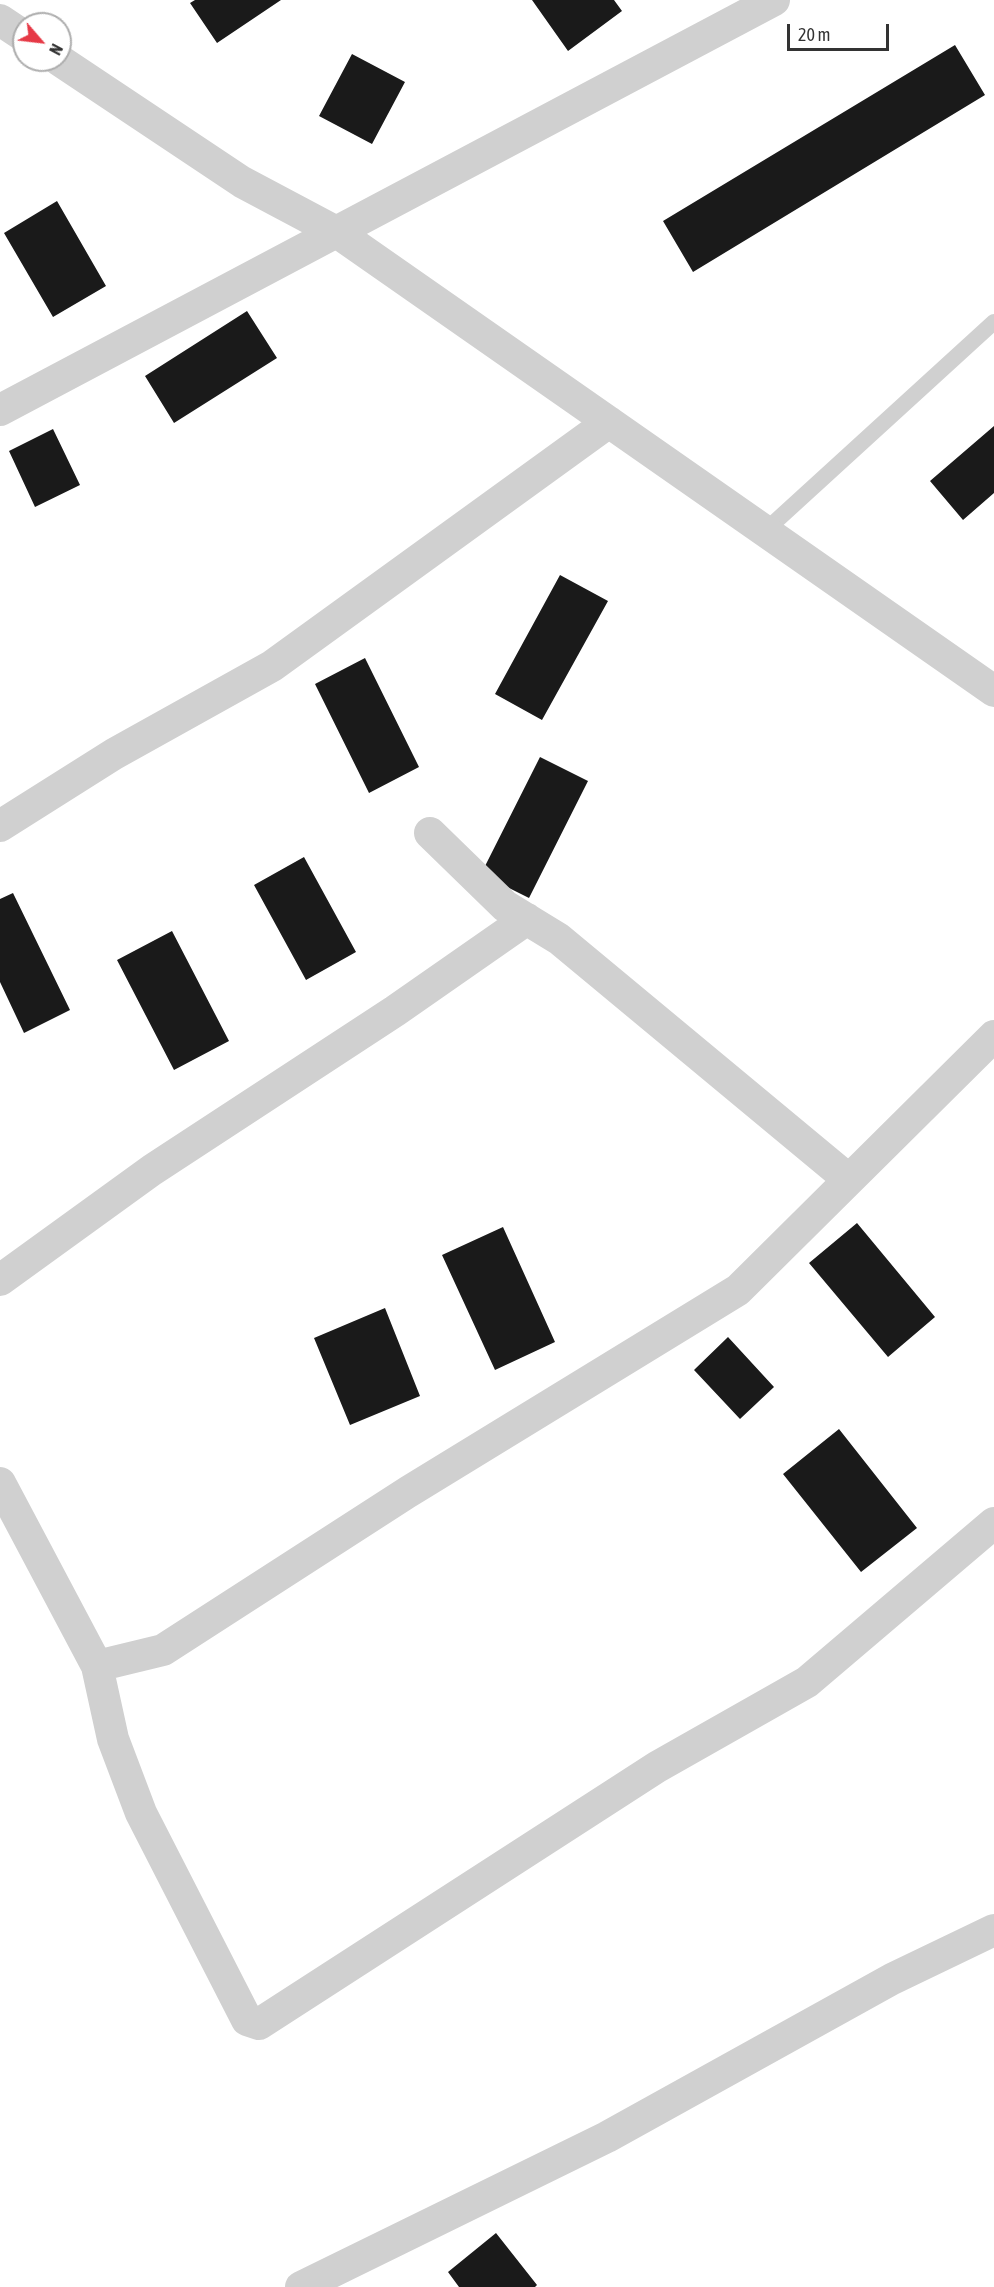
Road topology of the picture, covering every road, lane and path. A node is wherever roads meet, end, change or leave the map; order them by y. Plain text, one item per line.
1 (774, 0) edge
2 (72, 69) edge
3 (338, 233) junction
4 (994, 322) edge
5 (0, 410) edge
6 (609, 422) junction
7 (765, 531) junction
8 (994, 691) edge
9 (0, 826) edge
10 (430, 833) dead end
11 (527, 919) junction
12 (994, 1036) edge
13 (848, 1179) junction
14 (0, 1280) edge
15 (0, 1483) edge
16 (994, 1523) edge
17 (97, 1665) junction
18 (994, 1930) edge
19 (301, 2287) edge

1 - 3 street
2 - 3 street
3 - 5 street
3 - 6 street
4 - 7 lane
6 - 7 street
6 - 9 street
7 - 8 street
10 - 11 street
11 - 13 street
11 - 14 street
12 - 13 street
13 - 17 street
15 - 17 street
16 - 17 street
18 - 19 street

